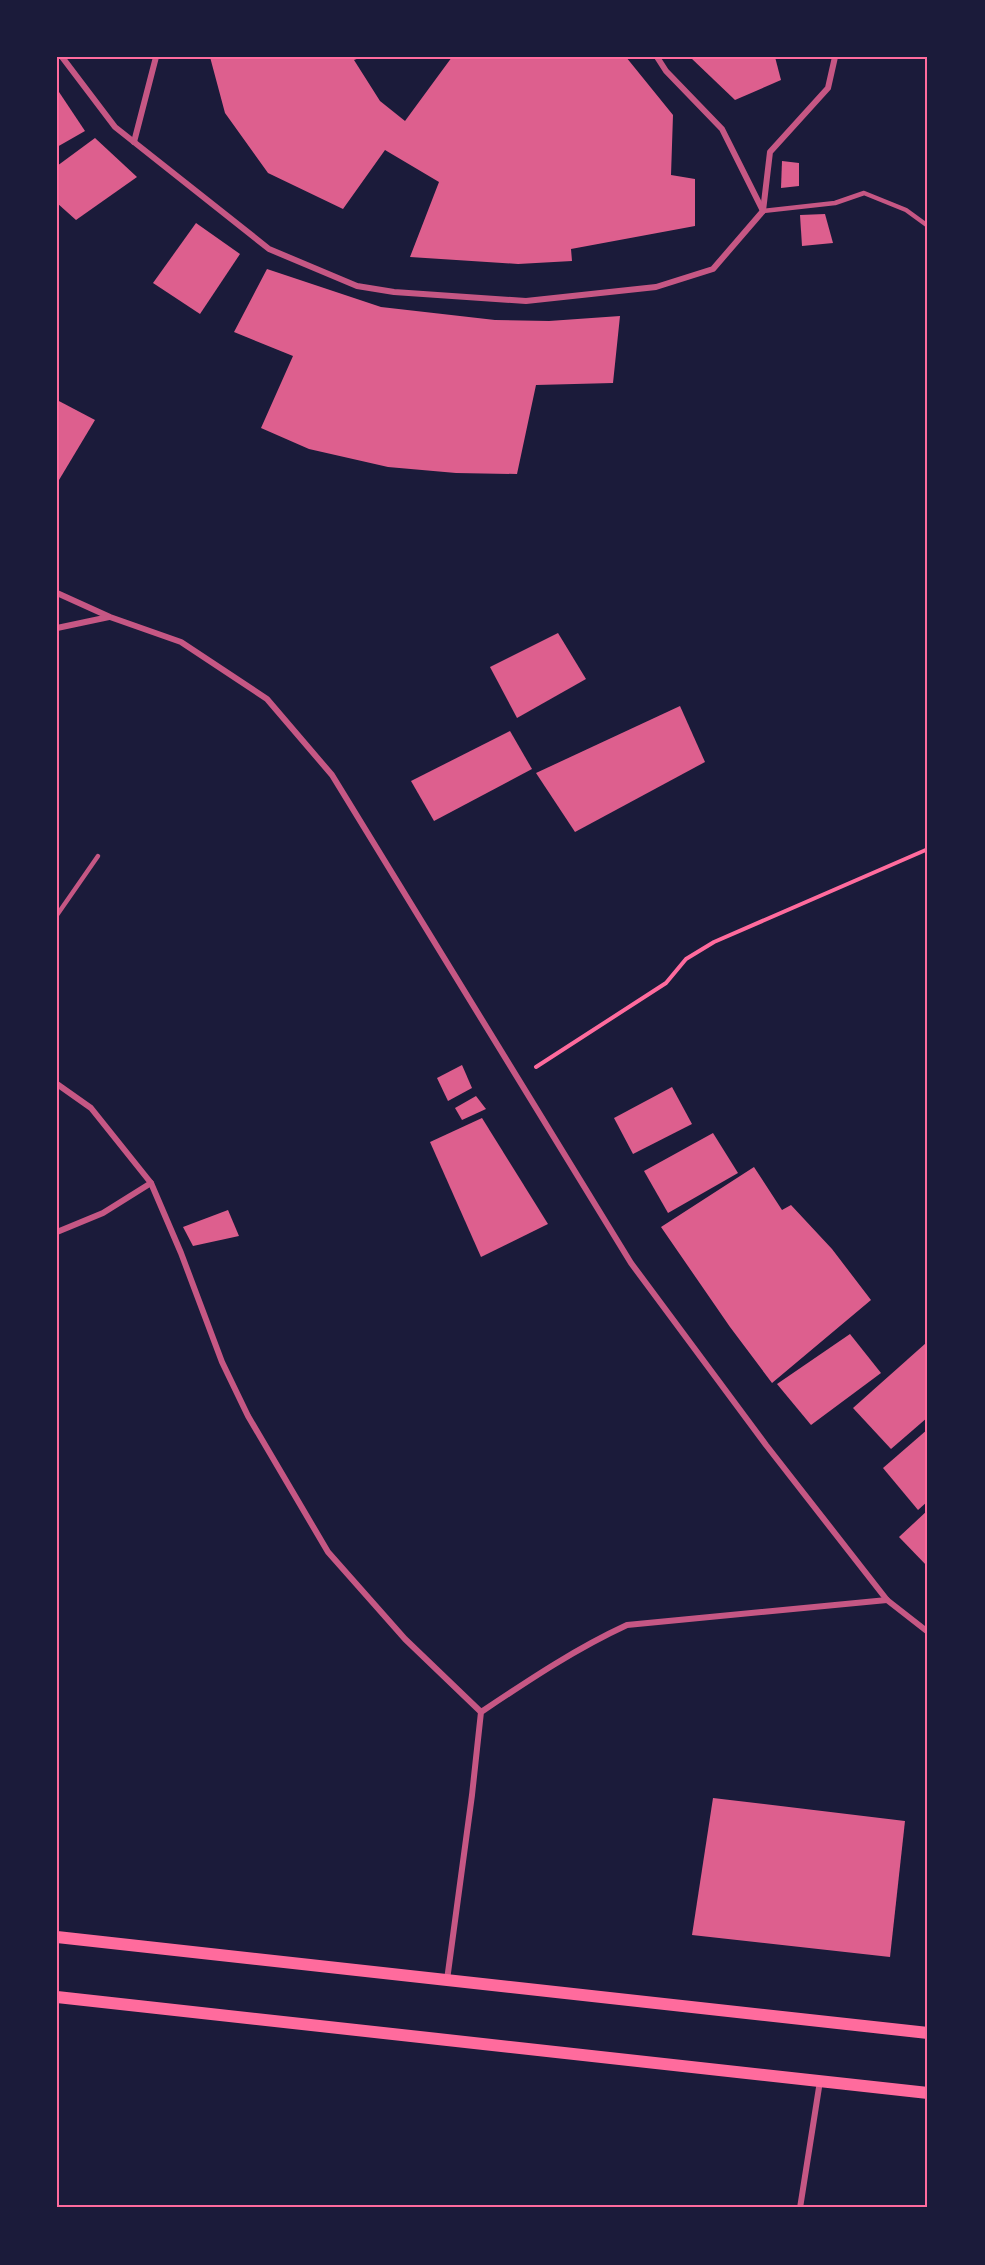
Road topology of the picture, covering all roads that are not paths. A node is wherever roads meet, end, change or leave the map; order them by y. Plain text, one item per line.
1 (62, 57) edge
2 (156, 57) edge
3 (657, 57) edge
4 (835, 57) edge
5 (134, 142) junction
6 (763, 211) junction
7 (928, 226) edge
8 (57, 593) edge
9 (110, 617) junction
10 (57, 628) edge
11 (98, 856) dead end
12 (57, 915) edge
13 (57, 1084) edge
14 (151, 1183) junction
15 (57, 1232) edge
16 (887, 1600) junction
17 (928, 1632) edge
18 (481, 1712) junction
19 (57, 1937) edge
20 (447, 1980) junction
21 (57, 1997) edge
22 (928, 2033) edge
23 (820, 2081) junction
24 (928, 2093) edge
25 (800, 2208) edge

1 - 5 street
2 - 5 street
3 - 6 street
4 - 6 street
5 - 6 street
6 - 7 lane
8 - 9 street
9 - 10 street
9 - 16 street
11 - 12 lane
13 - 14 street
14 - 15 street
14 - 18 street
16 - 17 street
16 - 18 street
18 - 20 street
19 - 20 main road
20 - 22 main road
21 - 23 main road
23 - 24 main road
23 - 25 street

